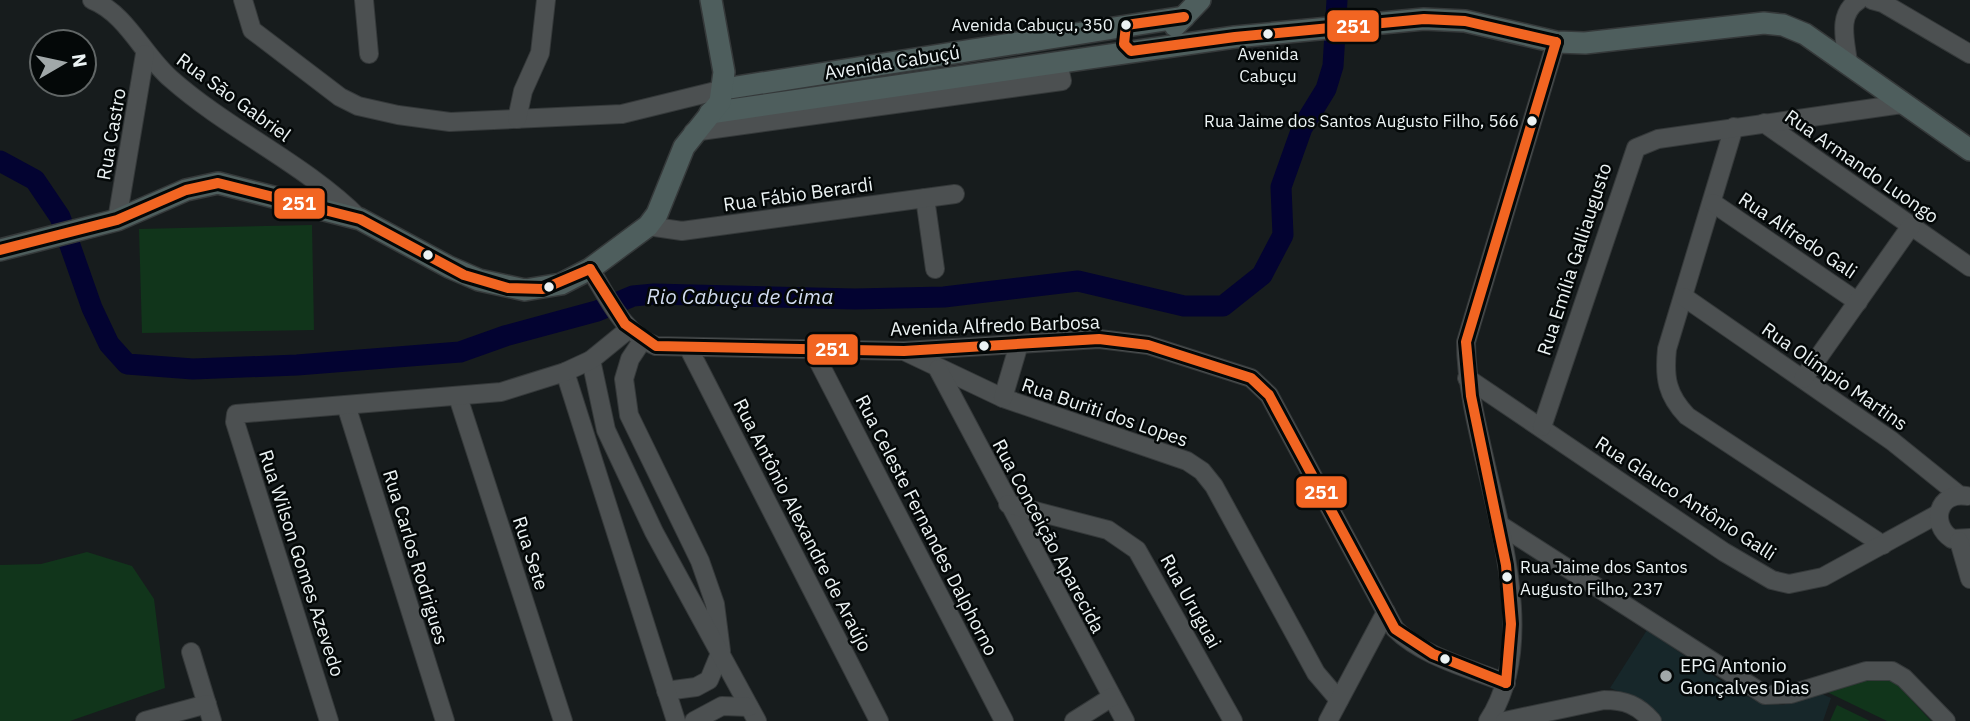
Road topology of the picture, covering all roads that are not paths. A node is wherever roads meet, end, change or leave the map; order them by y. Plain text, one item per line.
1 (92, 0) edge
2 (243, 0) edge
3 (364, 0) edge
4 (546, 0) edge
5 (711, 0) edge
6 (1200, 0) edge
7 (1859, 0) edge
8 (1872, 0) edge
9 (1173, 22) junction
10 (1126, 24) junction
11 (1235, 37) junction
12 (1556, 42) junction
13 (1154, 48) junction
14 (972, 49) junction
15 (1131, 51) junction
16 (145, 54) junction
17 (369, 54) dead end
18 (1970, 54) edge
19 (1848, 62) junction
20 (983, 84) junction
21 (724, 89) junction
22 (1894, 102) junction
23 (710, 113) junction
24 (517, 119) junction
25 (1764, 123) junction
26 (1734, 127) junction
27 (693, 132) junction
28 (1970, 150) edge
29 (955, 194) dead end
30 (925, 198) junction
31 (1713, 203) junction
32 (360, 219) junction
33 (117, 220) junction
34 (648, 226) junction
35 (1911, 226) junction
36 (0, 250) edge
37 (1970, 267) edge
38 (590, 269) junction
39 (935, 269) dead end
40 (1684, 297) junction
41 (1858, 302) junction
42 (631, 330) junction
43 (1019, 344) junction
44 (689, 349) junction
45 (812, 349) junction
46 (904, 351) junction
47 (591, 360) junction
48 (938, 369) junction
49 (565, 372) junction
50 (1467, 378) junction
51 (1803, 379) junction
52 (458, 397) junction
53 (1003, 398) junction
54 (346, 405) junction
55 (1542, 428) junction
56 (1967, 496) edge
57 (1008, 504) junction
58 (1938, 514) junction
59 (1500, 524) junction
60 (1958, 538) edge
61 (1888, 543) junction
62 (1970, 579) edge
63 (1386, 612) junction
64 (722, 651) junction
65 (191, 652) dead end
66 (1506, 683) junction
67 (666, 691) junction
68 (1112, 698) junction
69 (1339, 700) junction
70 (207, 704) junction
71 (753, 714) edge
72 (145, 721) edge
73 (212, 721) edge
74 (329, 721) edge
75 (445, 721) edge
76 (563, 721) edge
77 (676, 721) edge
78 (694, 721) edge
79 (879, 721) edge
80 (1004, 721) edge
81 (1074, 721) edge
82 (1125, 721) edge
83 (1233, 721) edge
84 (1328, 721) edge
85 (1488, 721) edge
86 (1505, 721) edge
87 (1652, 721) edge
88 (1946, 721) edge

1 - 16 street, Rua São Gabriel
2 - 24 street
3 - 17 street
4 - 24 street
5 - 21 main road
6 - 9 main road
7 - 19 street
8 - 18 street
9 - 10 main road, Avenida Cabuçú
9 - 11 main road
9 - 13 main road
10 - 14 main road, Avenida Cabuçú
10 - 15 main road
11 - 12 main road, Avenida Cabuçú
11 - 13 main road, Avenida Cabuçú
12 - 19 main road, Avenida Cabuçú
12 - 50 street
13 - 15 main road, Avenida Cabuçú
14 - 20 street
14 - 21 main road, Avenida Cabuçú
15 - 20 main road, Avenida Cabuçú
16 - 32 street, Rua São Gabriel
16 - 33 street, Rua Castro
19 - 22 main road, Avenida Cabuçú
20 - 23 main road, Avenida Cabuçú
20 - 27 street
21 - 23 main road
21 - 24 street
22 - 25 street, Rua Emília Galliaugusto
22 - 28 main road, Avenida Cabuçú
23 - 27 main road
25 - 26 street, Rua Emília Galliaugusto
25 - 35 street, Rua Armando Luongo
26 - 31 street
26 - 55 street, Rua Emília Galliaugusto
27 - 34 main road
29 - 30 street, Rua Fábio Berardi
30 - 34 street, Rua Fábio Berardi
30 - 39 street
31 - 40 street
31 - 41 street, Rua Alfredo Gali
32 - 33 main road
32 - 38 main road
33 - 36 main road
34 - 38 main road
35 - 37 street, Rua Armando Luongo
35 - 41 street
38 - 42 street
40 - 51 street, Rua Olímpio Martins
40 - 61 street
41 - 51 street
42 - 44 street, Avenida Alfredo Barbosa
42 - 47 street
42 - 64 street
43 - 46 street, Avenida Alfredo Barbosa
43 - 53 street
43 - 63 street, Avenida Alfredo Barbosa
44 - 45 street, Avenida Alfredo Barbosa
44 - 79 street, Rua Antônio Alexandre de Araújo
45 - 46 street, Avenida Alfredo Barbosa
45 - 80 street, Rua Celeste Fernandes Dalphorno
46 - 48 street, Rua Buriti dos Lopes
47 - 49 street
47 - 64 street
48 - 53 street, Rua Buriti dos Lopes
48 - 57 street, Rua Conceição Aparecida
49 - 52 street
49 - 67 street
50 - 55 street, Rua Glauco Antônio Galli
50 - 59 street
51 - 56 street, Rua Olímpio Martins
52 - 54 street
52 - 76 street, Rua Sete
53 - 69 street, Rua Buriti dos Lopes
54 - 74 street, Rua Wilson Gomes Azevedo
54 - 75 street, Rua Carlos Rodrigues
55 - 61 street, Rua Glauco Antônio Galli
56 - 58 street, Rua Glauco Antônio Galli
57 - 68 street, Rua Conceição Aparecida
57 - 83 street, Rua Uruguai
58 - 60 street
58 - 61 street, Rua Glauco Antônio Galli
59 - 66 street
59 - 88 street
60 - 61 street, Rua Glauco Antônio Galli
60 - 62 street
63 - 66 street, Avenida Alfredo Barbosa
63 - 69 street
64 - 67 street
64 - 71 street
65 - 70 street
66 - 85 street
67 - 77 street
68 - 81 street
68 - 82 street, Rua Conceição Aparecida
69 - 84 street
70 - 72 street
70 - 73 street
71 - 78 street
86 - 87 street

